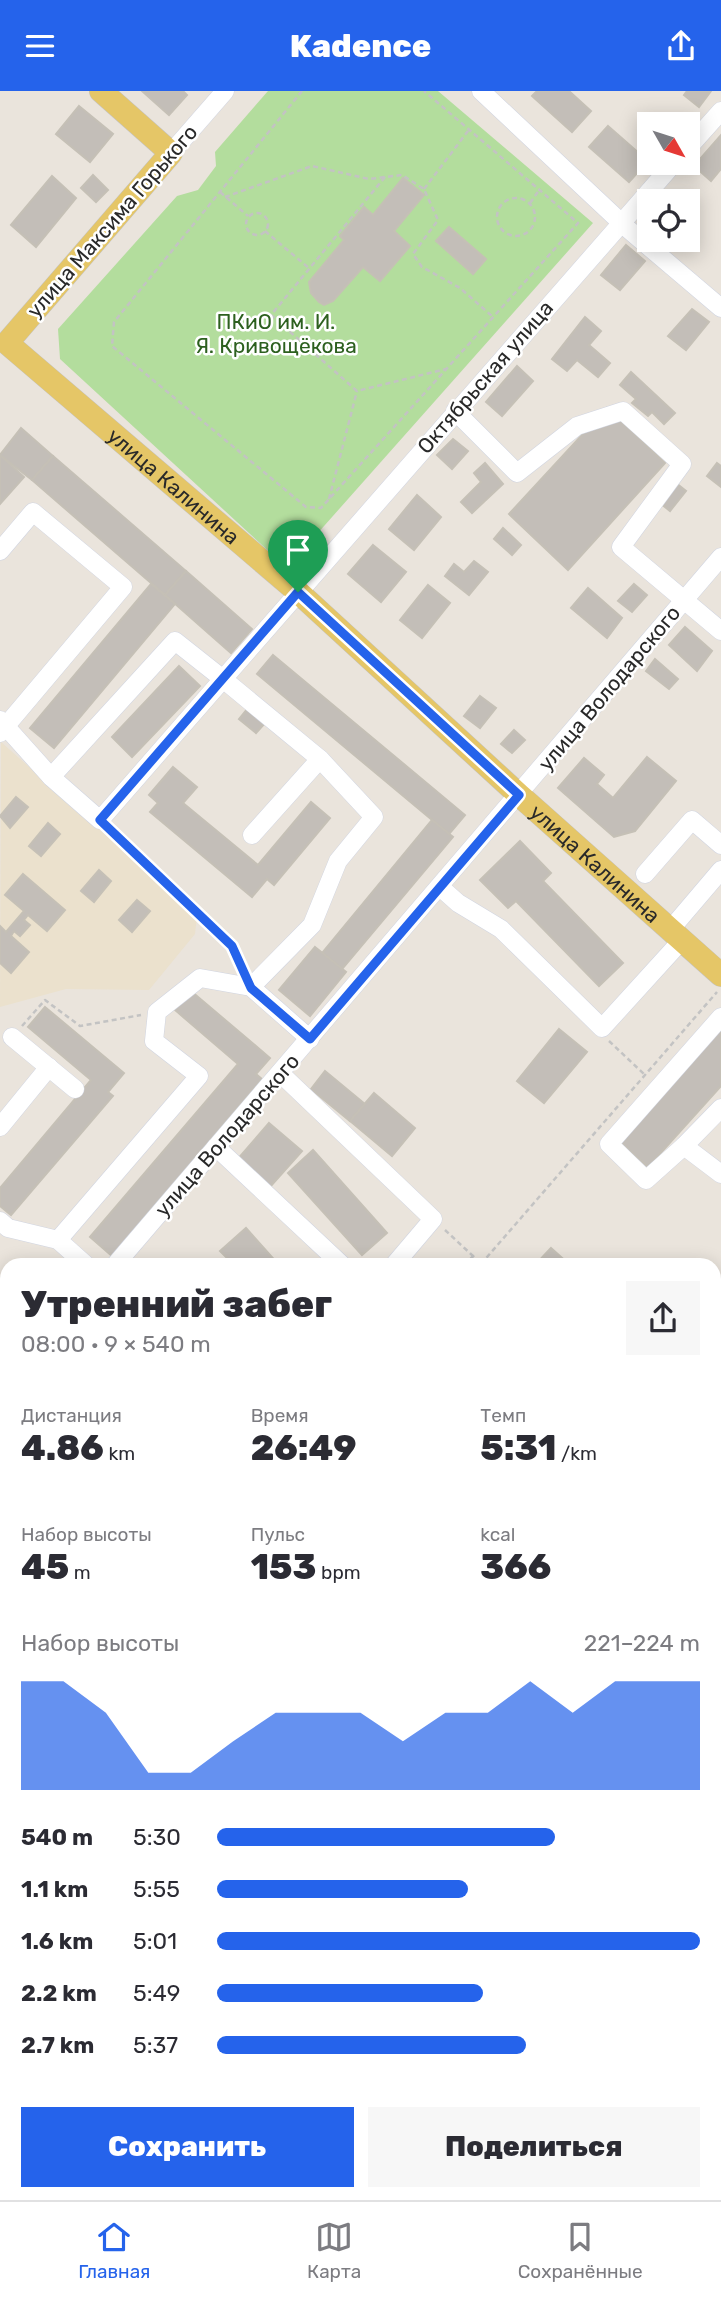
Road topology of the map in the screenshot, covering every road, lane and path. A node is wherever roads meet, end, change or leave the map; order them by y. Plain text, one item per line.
1 (101, 91) edge
2 (225, 91) edge
3 (302, 91) edge
4 (424, 91) edge
5 (481, 91) edge
6 (721, 111) edge
7 (469, 129) junction
8 (700, 135) edge
9 (171, 153) junction
10 (663, 175) edge
11 (385, 177) junction
12 (424, 189) junction
13 (540, 189) junction
14 (220, 192) junction
15 (225, 197) junction
16 (530, 203) junction
17 (248, 216) junction
18 (620, 222) junction
19 (265, 231) junction
20 (310, 269) junction
21 (721, 308) edge
22 (494, 317) junction
23 (2, 343) edge
24 (448, 368) junction
25 (358, 390) junction
26 (455, 411) junction
27 (329, 500) junction
28 (0, 551) edge
29 (721, 557) edge
30 (298, 592) junction
31 (686, 599) junction
32 (721, 631) edge
33 (223, 679) junction
34 (2, 726) edge
35 (320, 759) junction
36 (51, 778) junction
37 (519, 795) junction
38 (100, 820) junction
39 (252, 835) dead end
40 (721, 845) edge
41 (721, 870) edge
42 (645, 874) dead end
43 (440, 887) junction
44 (676, 935) junction
45 (720, 982) edge
46 (251, 988) junction
47 (157, 1012) junction
48 (721, 1017) edge
49 (602, 1028) junction
50 (12, 1037) joint
51 (310, 1039) junction
52 (49, 1067) junction
53 (280, 1073) junction
54 (645, 1075) junction
55 (75, 1089) dead end
56 (721, 1108) edge
57 (0, 1127) edge
58 (684, 1146) junction
59 (216, 1147) junction
60 (721, 1174) edge
61 (433, 1219) junction
62 (0, 1221) edge
63 (58, 1240) junction
64 (473, 1256) edge
65 (78, 1258) edge
66 (121, 1258) edge
67 (335, 1258) edge
68 (400, 1258) edge
69 (488, 1258) edge

1 - 9 main road
2 - 9 street, улица Максима Горького
3 - 14 path
4 - 7 path
5 - 18 street
6 - 8 street
7 - 12 path
7 - 13 path
9 - 23 main road, улица Максима Горького
10 - 18 street, Октябрьская улица
11 - 12 path
11 - 15 path
11 - 20 path
12 - 22 path
13 - 16 path
13 - 22 path
14 - 15 path
14 - 27 path
15 - 17 path
16 - 16 path
17 - 19 path
17 - 19 path
18 - 21 street
18 - 26 street, Октябрьская улица
19 - 20 path
20 - 25 path
22 - 24 path
23 - 30 main road, улица Калинина
24 - 25 path
24 - 27 path
25 - 27 path
26 - 30 street, Октябрьская улица
26 - 31 street
28 - 34 street
29 - 31 street, улица Володарского
30 - 33 street, Октябрьская улица
30 - 37 main road, улица Калинина
31 - 32 street
31 - 37 street, улица Володарского
33 - 35 street
33 - 36 street
33 - 38 street, Октябрьская улица
34 - 36 street
35 - 39 street
35 - 46 street
36 - 38 street
37 - 43 street, улица Володарского
37 - 44 main road, улица Калинина
38 - 46 path
40 - 42 street
41 - 44 street
43 - 49 street
43 - 51 street, улица Володарского
44 - 45 main road, улица Калинина
44 - 49 street
45 - 54 path
46 - 47 street
46 - 51 street
47 - 50 path
47 - 63 street
48 - 58 street
49 - 54 path
50 - 52 street
51 - 53 street, улица Володарского
52 - 55 street
52 - 57 street
53 - 59 street, улица Володарского
53 - 61 street
54 - 69 path
56 - 58 street
58 - 60 street
59 - 66 street, улица Володарского
59 - 67 street
61 - 64 path
61 - 68 street
62 - 63 street
63 - 65 street

